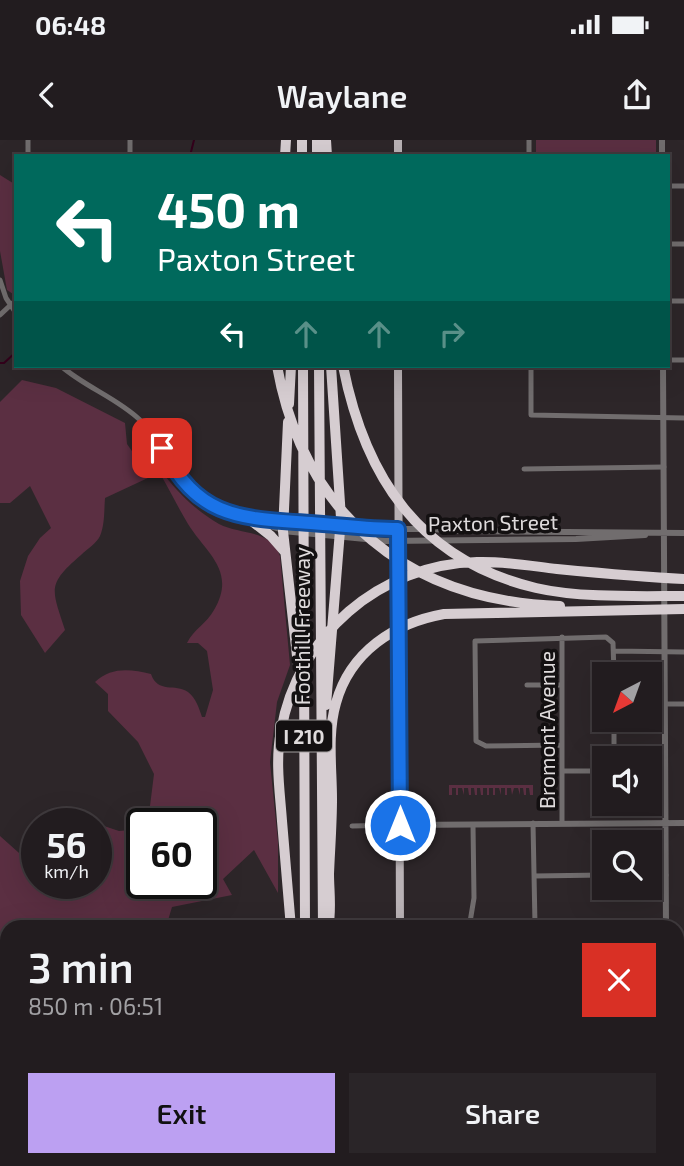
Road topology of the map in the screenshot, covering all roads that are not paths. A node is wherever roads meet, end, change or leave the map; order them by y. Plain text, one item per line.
1 (0, 281) edge
2 (14, 302) edge
3 (10, 305) junction
4 (14, 310) edge
5 (0, 315) edge
6 (64, 368) edge
7 (278, 368) edge
8 (291, 368) edge
9 (303, 368) edge
10 (318, 368) edge
11 (331, 368) edge
12 (344, 368) edge
13 (398, 368) edge
14 (531, 368) edge
15 (663, 368) edge
16 (663, 418) junction
17 (684, 418) edge
18 (664, 467) junction
19 (524, 469) dead end
20 (240, 517) junction
21 (253, 522) junction
22 (341, 525) junction
23 (284, 526) junction
24 (398, 529) junction
25 (665, 533) junction
26 (684, 533) edge
27 (341, 537) junction
28 (398, 541) junction
29 (285, 552) junction
30 (684, 579) edge
31 (680, 596) edge
32 (652, 609) junction
33 (680, 609) edge
34 (562, 638) junction
35 (614, 651) junction
36 (666, 652) junction
37 (684, 652) edge
38 (614, 662) edge
39 (527, 685) dead end
40 (562, 685) junction
41 (666, 704) junction
42 (684, 704) edge
43 (561, 745) junction
44 (304, 750) junction
45 (321, 751) junction
46 (563, 771) junction
47 (592, 771) edge
48 (533, 823) junction
49 (562, 823) junction
50 (666, 823) junction
51 (684, 823) edge
52 (400, 825) junction
53 (473, 825) junction
54 (352, 826) dead end
55 (592, 875) edge
56 (662, 875) edge
57 (666, 875) junction
58 (534, 876) junction
59 (289, 920) edge
60 (305, 920) edge
61 (325, 920) edge
62 (325, 920) edge
63 (400, 920) edge
64 (470, 920) edge
65 (535, 920) edge
66 (666, 920) edge

1 - 3 street
2 - 3 street
3 - 4 street
3 - 5 street
6 - 20 street, Paxton Street
7 - 32 highway
8 - 23 highway
9 - 44 highway, Foothill Freeway / I 210
10 - 45 highway, Foothill Freeway / I 210
11 - 22 highway
12 - 31 highway
13 - 24 main road
14 - 16 street
15 - 16 street
16 - 17 street
16 - 18 street
18 - 19 street
18 - 25 street
20 - 21 street, Paxton Street
20 - 23 street, Paxton Street
21 - 23 street, Paxton Street
21 - 29 highway
22 - 23 street, Paxton Street
22 - 24 street, Paxton Street
22 - 27 highway
23 - 27 street, Paxton Street
23 - 29 highway
24 - 25 street, Paxton Street
24 - 28 main road
25 - 26 street, Paxton Street
25 - 28 street, Paxton Street
25 - 36 street
27 - 28 street, Paxton Street
27 - 45 highway
28 - 52 main road
29 - 44 highway
30 - 59 highway
32 - 33 highway
32 - 62 highway
34 - 35 street
34 - 40 street, Bromont Avenue
34 - 43 street
35 - 36 street
35 - 38 street
36 - 37 street
36 - 41 street
39 - 40 street
40 - 43 street, Bromont Avenue
41 - 42 street
41 - 50 street
43 - 46 street, Bromont Avenue
44 - 60 highway, Foothill Freeway / I 210
45 - 61 highway, Foothill Freeway / I 210
46 - 47 street
46 - 49 street, Bromont Avenue
48 - 49 street
48 - 53 street
48 - 58 street, Bromont Avenue
49 - 50 street
50 - 51 street
50 - 57 street
52 - 53 street
52 - 54 street
52 - 63 main road
53 - 64 street
55 - 58 street
56 - 57 street
57 - 66 street
58 - 65 street, Bromont Avenue

